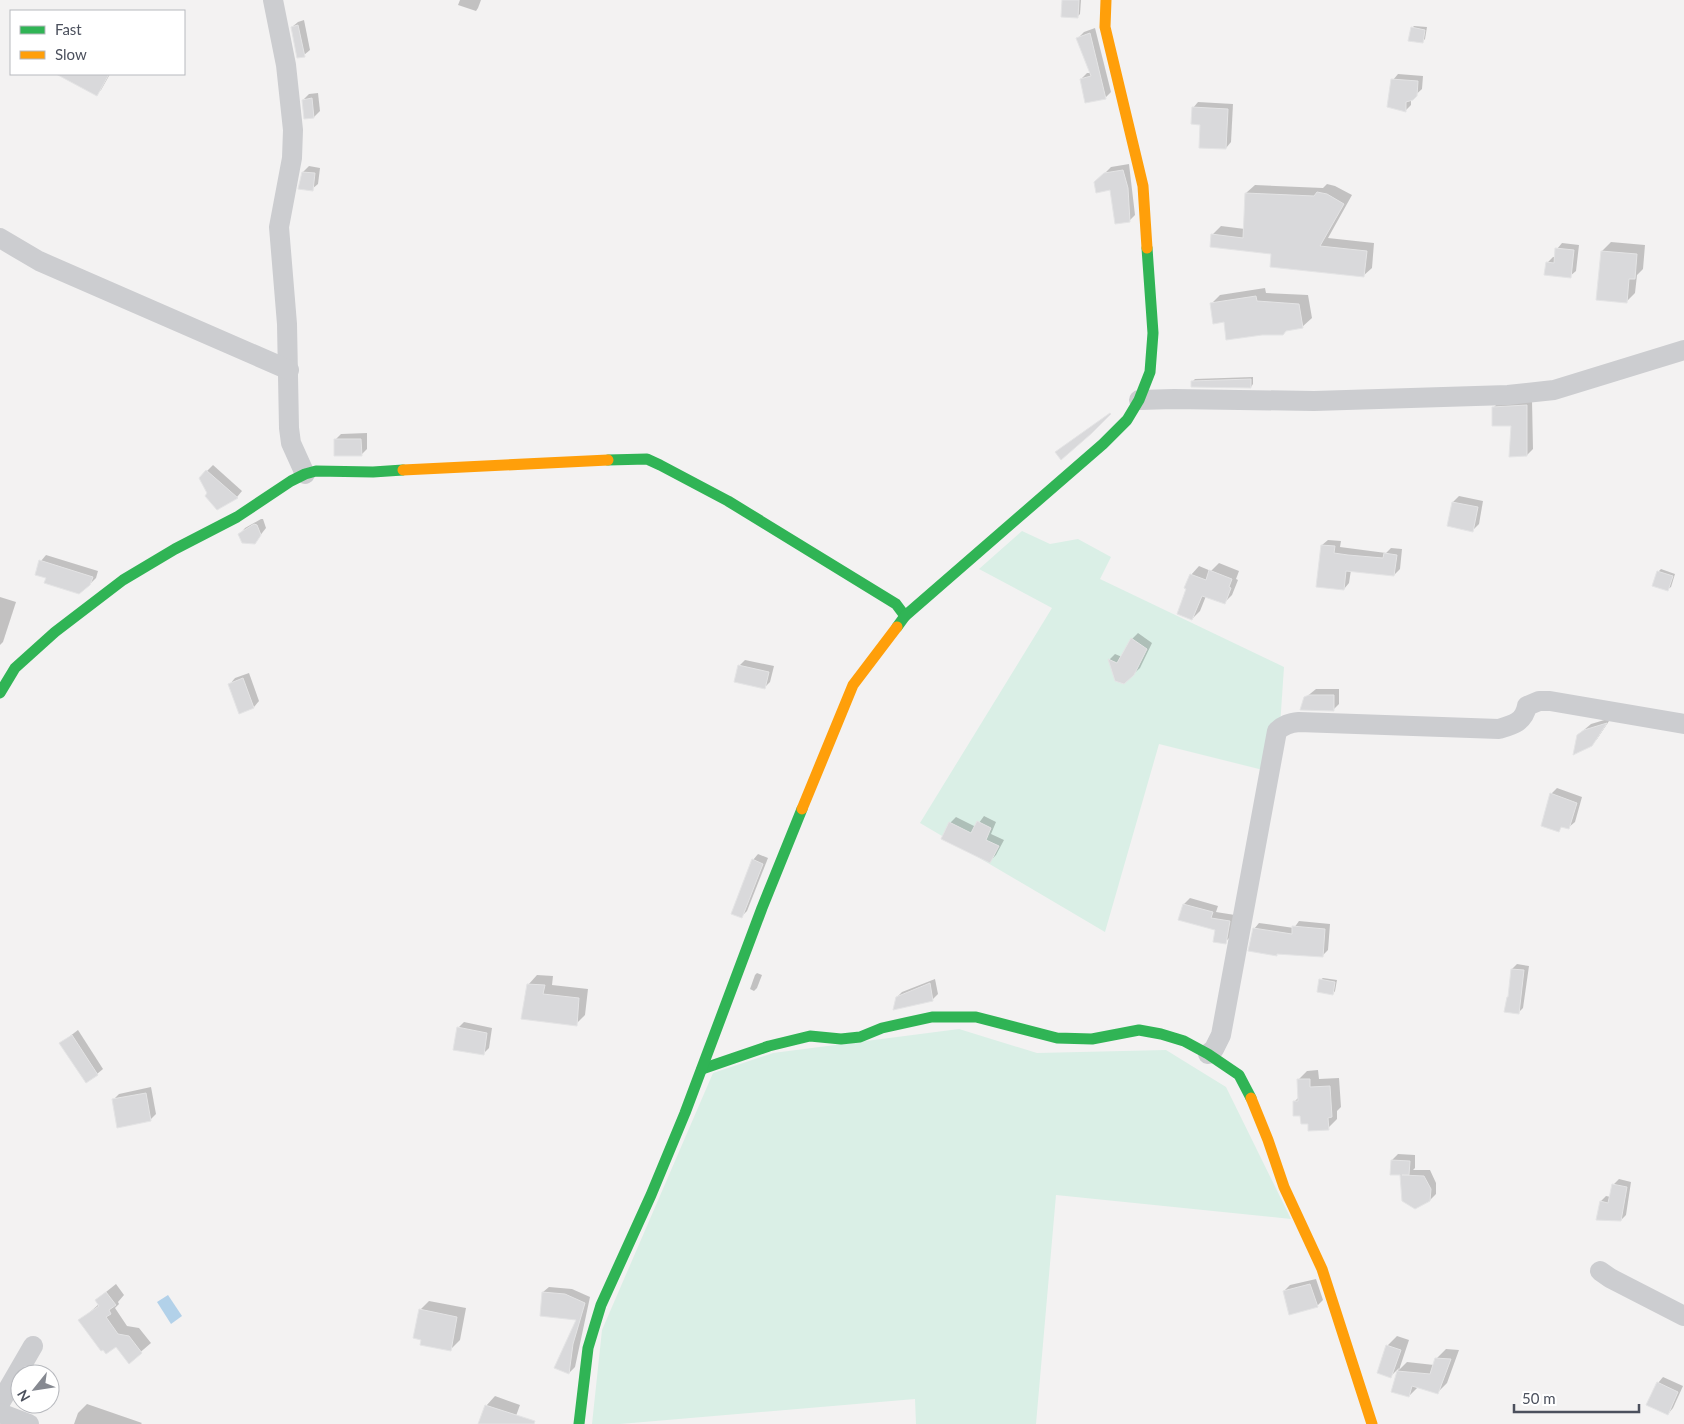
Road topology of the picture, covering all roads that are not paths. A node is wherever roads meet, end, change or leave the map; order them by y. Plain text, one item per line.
1 (274, 0) edge
2 (1106, 0) edge
3 (0, 238) edge
4 (1684, 350) edge
5 (288, 370) junction
6 (1139, 400) junction
7 (305, 474) junction
8 (906, 616) junction
9 (0, 693) edge
10 (1684, 724) edge
11 (1208, 1054) junction
12 (702, 1069) junction
13 (1600, 1271) dead end
14 (1684, 1316) edge
15 (33, 1346) dead end
16 (0, 1402) edge
17 (0, 1413) edge
18 (29, 1424) edge
19 (579, 1424) edge
20 (1372, 1424) edge

1 - 5 street
2 - 6 street
3 - 5 street
4 - 6 street
5 - 7 street
6 - 8 street
7 - 8 street
7 - 9 street
8 - 12 street
10 - 11 street
11 - 12 street
11 - 20 street
12 - 19 street
13 - 14 street
15 - 16 street
17 - 18 street

